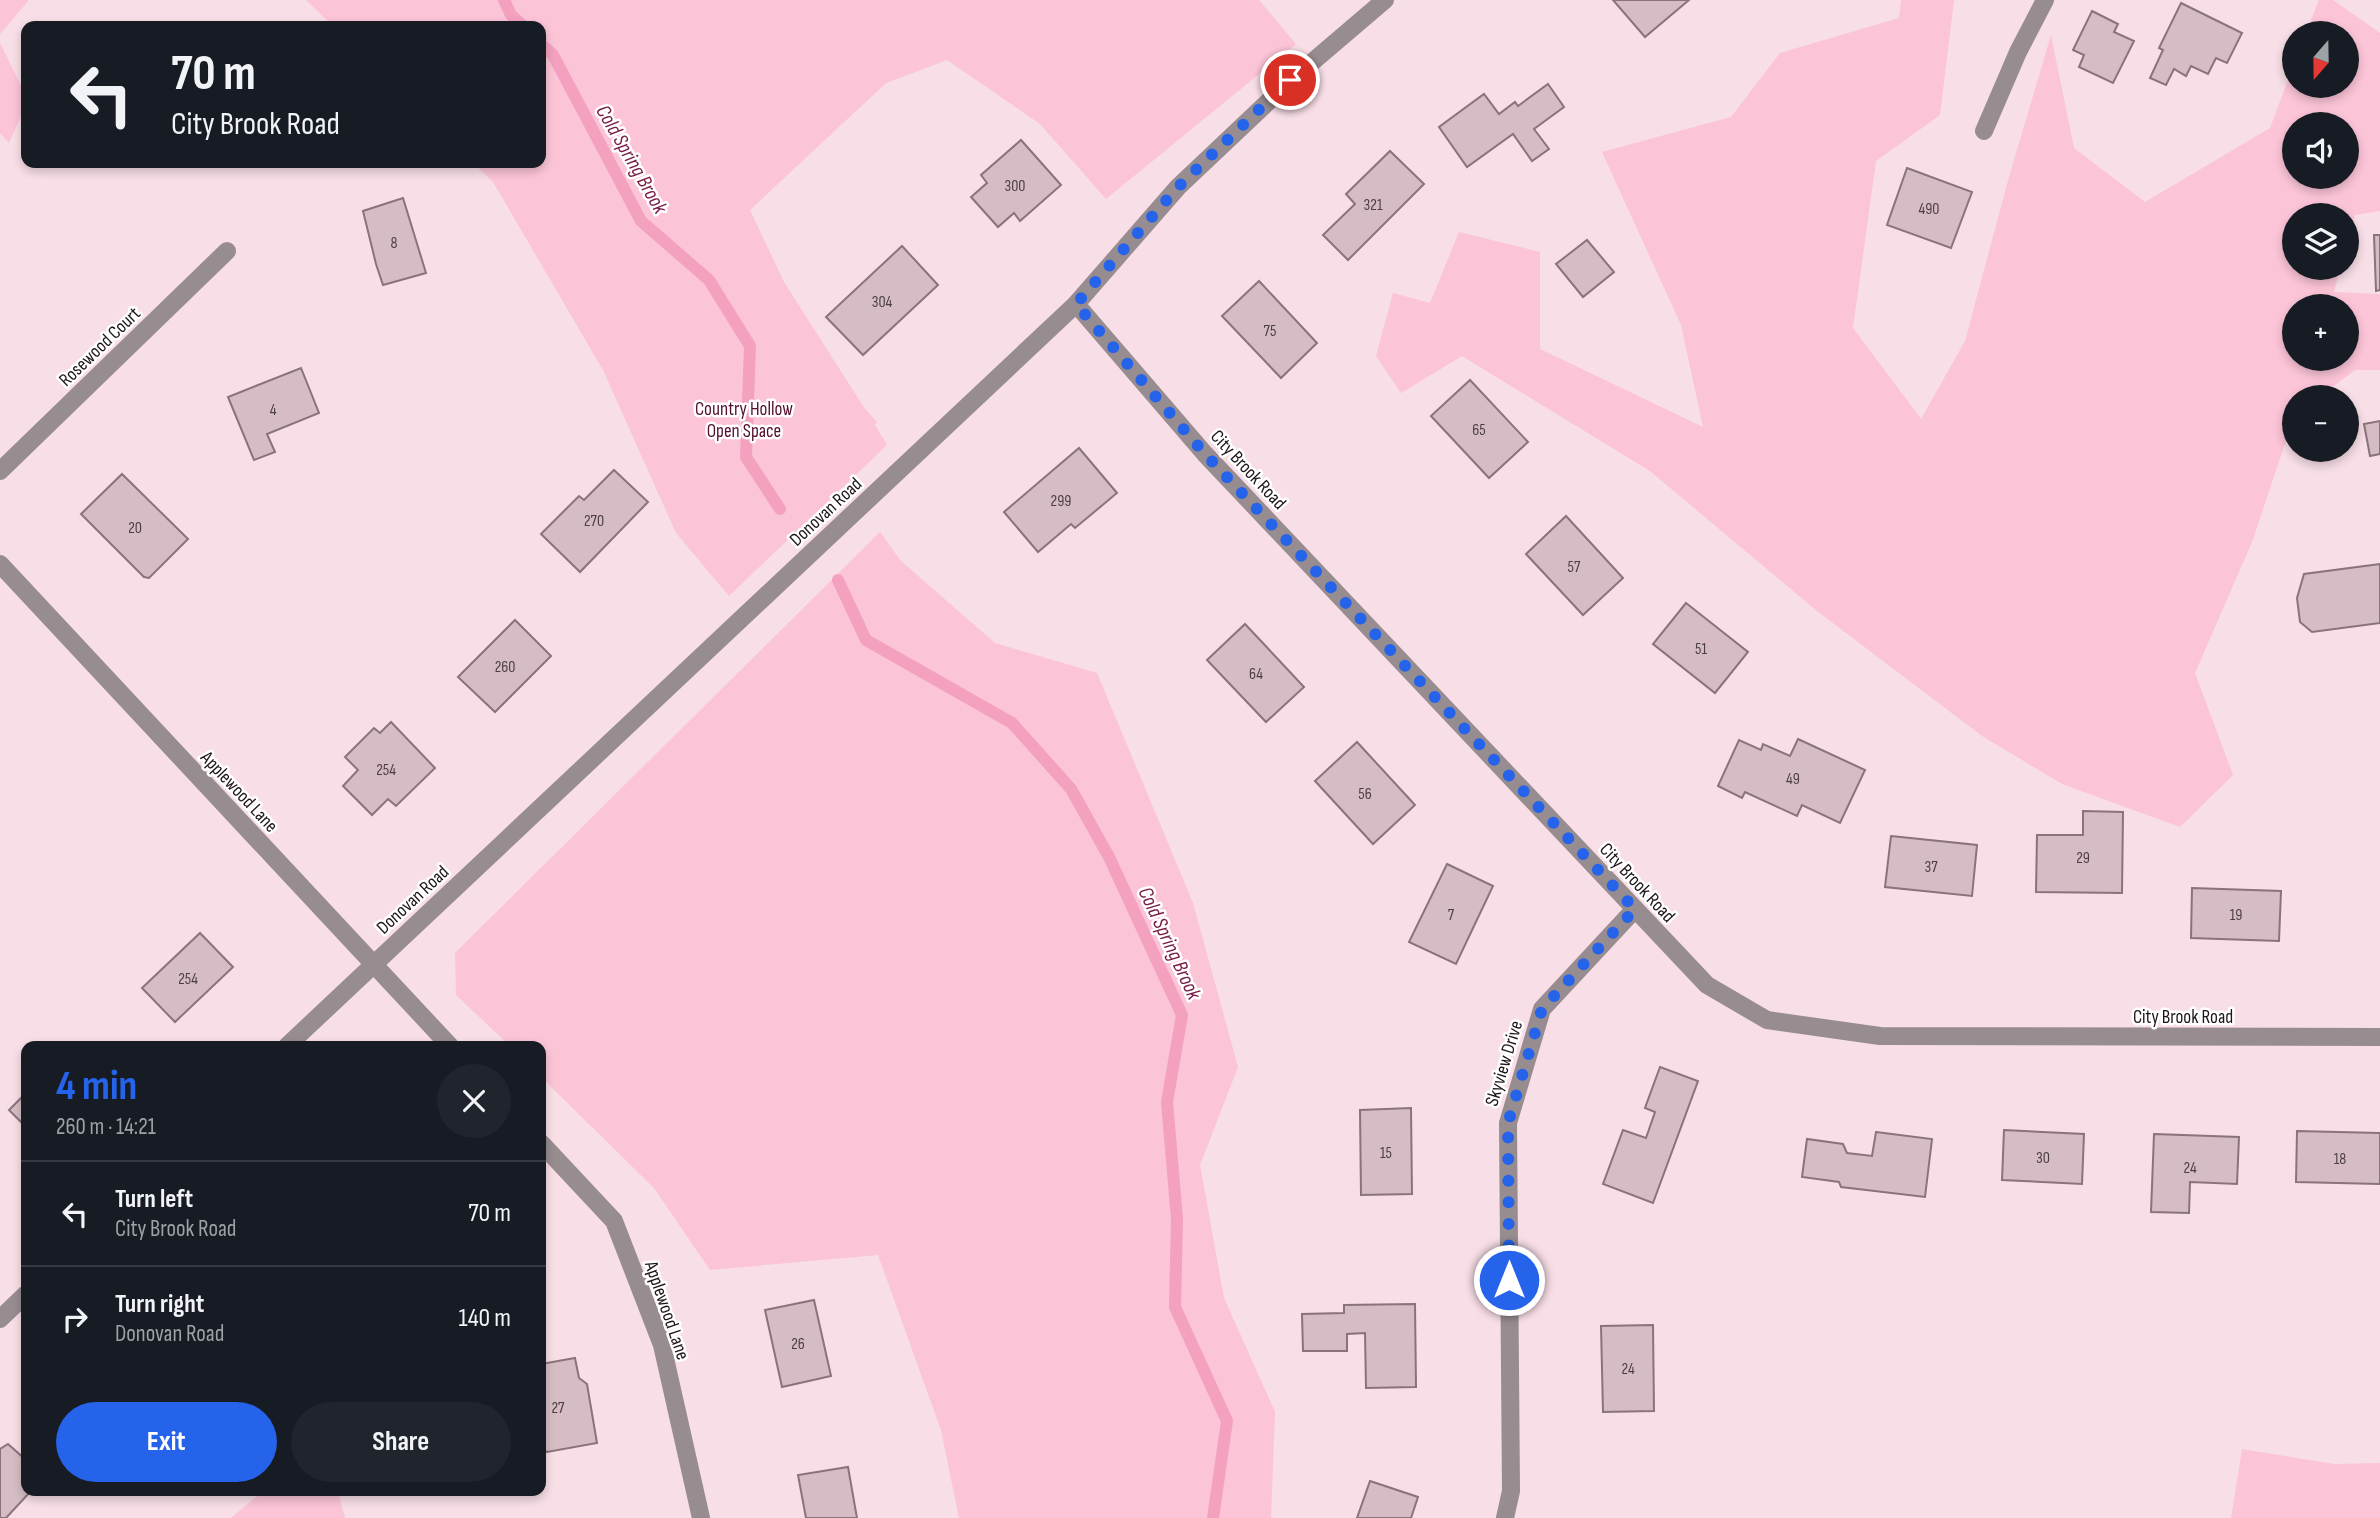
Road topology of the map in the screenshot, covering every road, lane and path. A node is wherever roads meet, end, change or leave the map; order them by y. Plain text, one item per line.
1 (1385, 0) edge
2 (2045, 0) edge
3 (1983, 131) dead end
4 (227, 251) dead end
5 (1076, 304) junction
6 (0, 471) edge
7 (0, 564) edge
8 (1635, 909) junction
9 (373, 964) junction
10 (2380, 1037) edge
11 (292, 1041) edge
12 (445, 1041) edge
13 (546, 1148) edge
14 (21, 1299) edge
15 (0, 1319) edge
16 (701, 1518) edge
17 (1505, 1518) edge

1 - 5 street, Donovan Road
2 - 3 street
4 - 6 street, Rosewood Court
5 - 8 street, City Brook Road
5 - 9 street, Donovan Road
7 - 9 street, Applewood Lane
8 - 10 street, City Brook Road
8 - 17 street, Skyview Drive
9 - 11 street, Donovan Road
9 - 12 street, Applewood Lane
13 - 16 street, Applewood Lane
14 - 15 street

